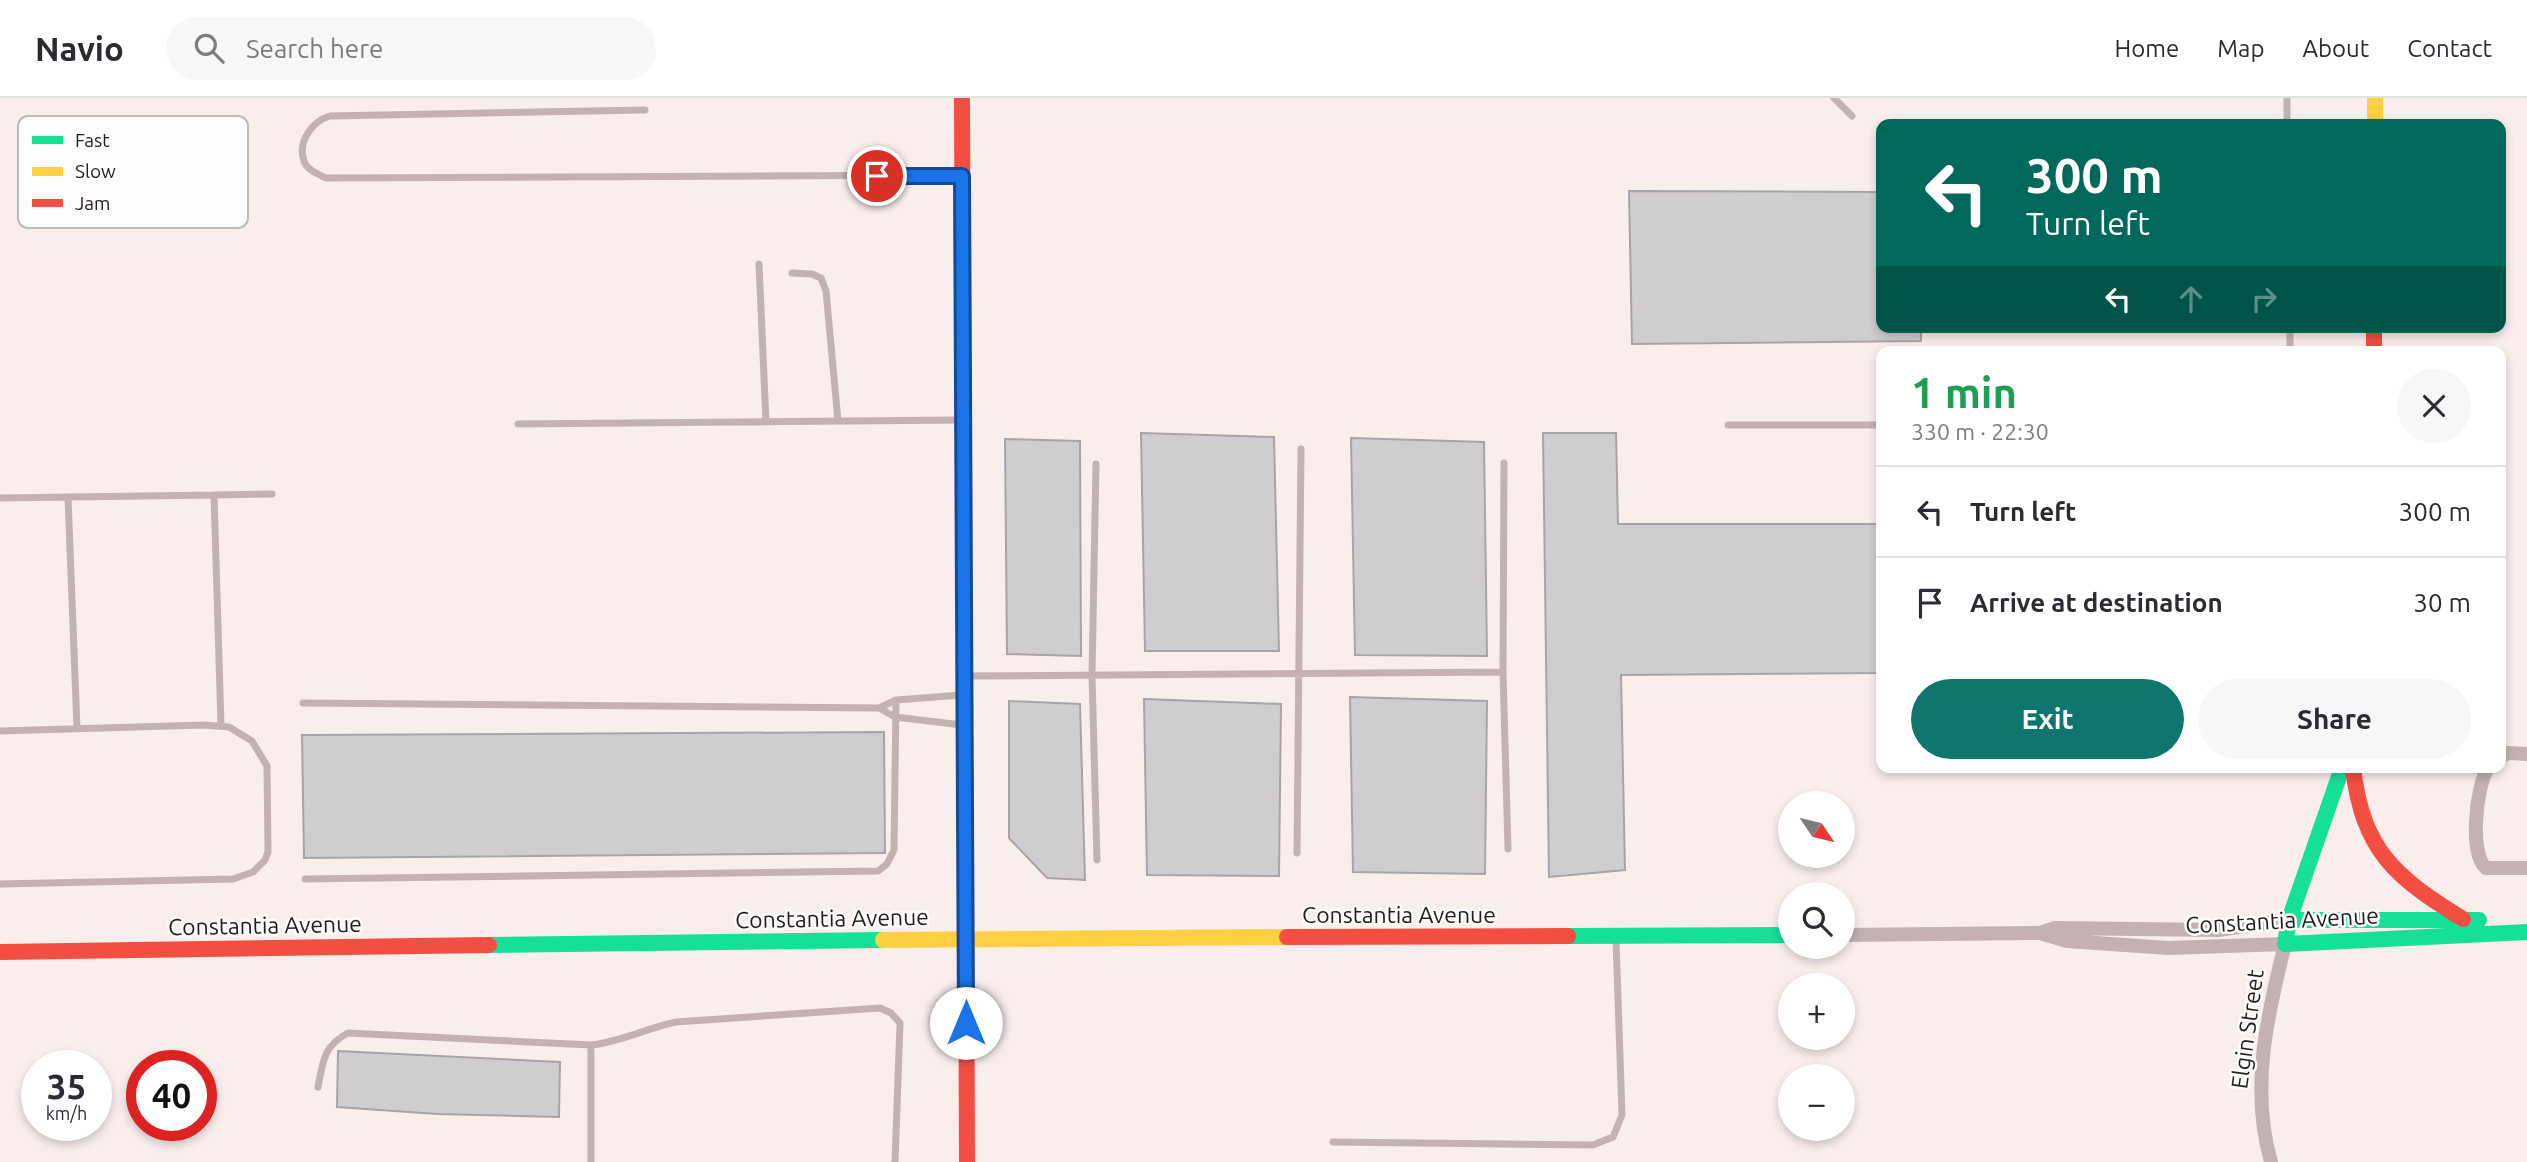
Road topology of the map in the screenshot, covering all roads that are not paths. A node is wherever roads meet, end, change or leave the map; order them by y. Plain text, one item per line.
1 (962, 98) edge
2 (1834, 98) edge
3 (2287, 98) edge
4 (2375, 98) edge
5 (645, 110) dead end
6 (1852, 116) dead end
7 (2287, 119) edge
8 (2375, 119) edge
9 (962, 176) junction
10 (759, 264) dead end
11 (792, 273) dead end
12 (963, 419) junction
13 (838, 421) junction
14 (766, 422) junction
15 (518, 424) dead end
16 (1728, 425) dead end
17 (1876, 425) edge
18 (1301, 449) dead end
19 (1504, 463) dead end
20 (1096, 464) dead end
21 (272, 494) dead end
22 (214, 495) junction
23 (68, 497) junction
24 (0, 498) edge
25 (1503, 672) junction
26 (1298, 674) junction
27 (1092, 675) junction
28 (964, 676) junction
29 (964, 695) junction
30 (895, 700) junction
31 (303, 703) dead end
32 (879, 708) junction
33 (895, 718) junction
34 (220, 725) junction
35 (965, 726) junction
36 (77, 729) junction
37 (0, 731) edge
38 (2506, 754) edge
39 (2527, 754) edge
40 (2340, 773) edge
41 (2354, 773) edge
42 (2486, 773) edge
43 (1508, 849) dead end
44 (1297, 853) dead end
45 (1097, 860) dead end
46 (2527, 868) edge
47 (305, 880) dead end
48 (0, 884) edge
49 (2289, 920) junction
50 (2464, 920) junction
51 (2527, 921) edge
52 (2527, 932) edge
53 (2040, 933) junction
54 (1855, 934) edge
55 (1778, 935) edge
56 (1616, 936) junction
57 (965, 939) junction
58 (2285, 944) junction
59 (0, 952) edge
60 (591, 1045) junction
61 (318, 1087) dead end
62 (1334, 1142) dead end
63 (591, 1162) edge
64 (895, 1162) edge
65 (967, 1162) edge
66 (2271, 1162) edge

1 - 9 street
2 - 6 lane
3 - 7 lane
4 - 8 street
5 - 9 lane
9 - 12 street
10 - 14 lane
11 - 13 lane
12 - 13 lane
12 - 28 street
13 - 14 lane
14 - 15 lane
16 - 17 lane
18 - 26 lane
19 - 25 lane
20 - 27 lane
21 - 22 lane
22 - 23 lane
22 - 34 lane
23 - 24 lane
23 - 36 lane
25 - 26 lane
25 - 43 lane
26 - 27 lane
26 - 44 lane
27 - 28 lane
27 - 45 lane
28 - 29 street
29 - 30 lane
29 - 35 street
30 - 32 lane
30 - 33 lane
31 - 32 lane
32 - 33 lane
33 - 35 lane
33 - 47 lane
34 - 36 lane
34 - 48 lane
35 - 57 street
36 - 37 lane
38 - 39 street
40 - 49 street
41 - 50 street
42 - 46 street
49 - 50 street, Constantia Avenue
49 - 53 street, Constantia Avenue
49 - 58 street
50 - 51 street, Constantia Avenue
52 - 58 street, Constantia Avenue
53 - 54 street, Constantia Avenue
53 - 58 street, Constantia Avenue
55 - 56 street, Constantia Avenue
56 - 57 street, Constantia Avenue
56 - 62 lane
57 - 59 street, Constantia Avenue
57 - 65 street
58 - 66 street, Elgin Street
60 - 61 lane
60 - 63 lane
60 - 64 lane

